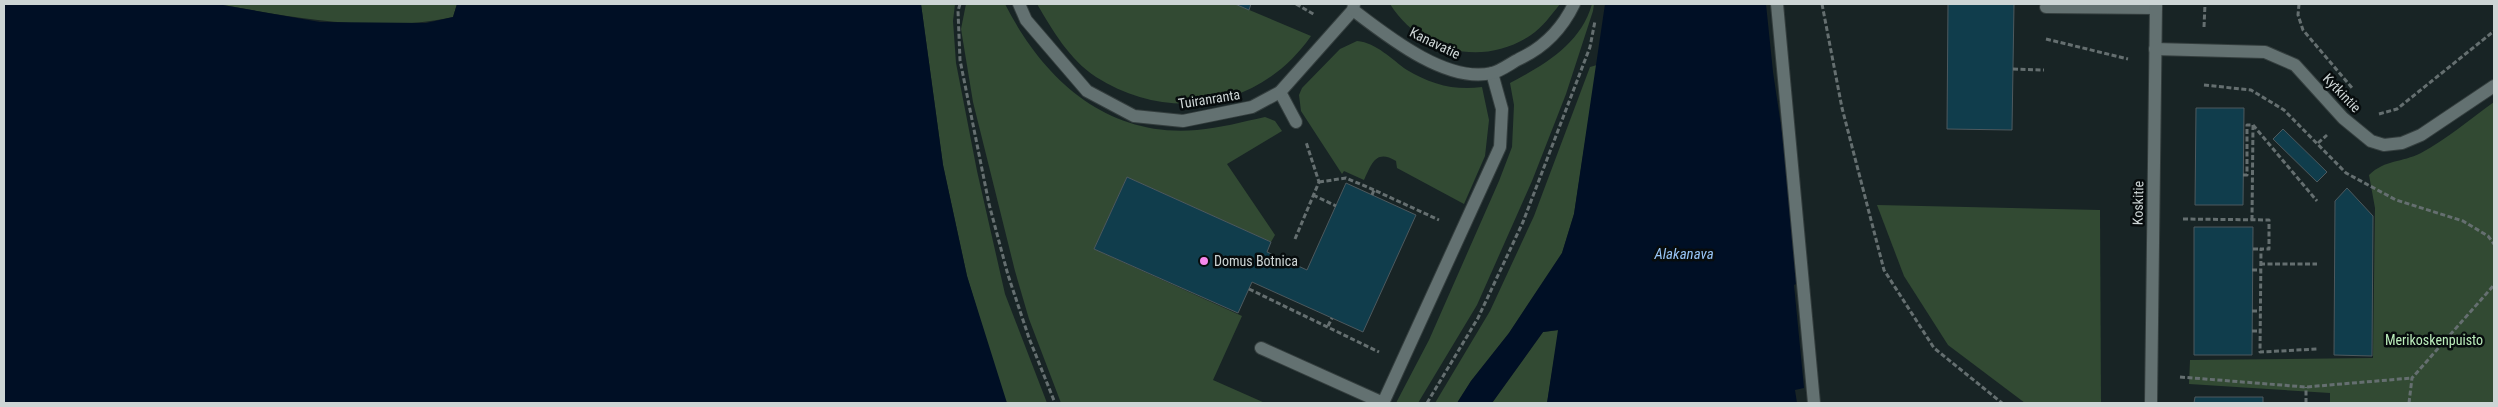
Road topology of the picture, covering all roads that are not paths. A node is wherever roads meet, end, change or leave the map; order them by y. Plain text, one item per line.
1 (1019, 4) edge
2 (1574, 4) edge
3 (1777, 4) edge
4 (2156, 6) edge
5 (1354, 7) edge
6 (2046, 7) dead end
7 (2155, 49) junction
8 (1492, 73) junction
9 (2494, 86) edge
10 (1280, 92) junction
11 (1296, 122) road end
12 (1261, 348) dead end
13 (1383, 403) edge
14 (1814, 403) edge
15 (2151, 403) edge

1 - 10 street, Tuiranranta
2 - 8 street, Kanavatie
3 - 14 street
4 - 6 street
4 - 7 street, Koskitie
5 - 8 street, Kanavatie
5 - 10 street, Tuiranranta
7 - 9 street, Kytkintie
7 - 15 street, Koskitie
8 - 13 street
10 - 11 street
12 - 13 street

